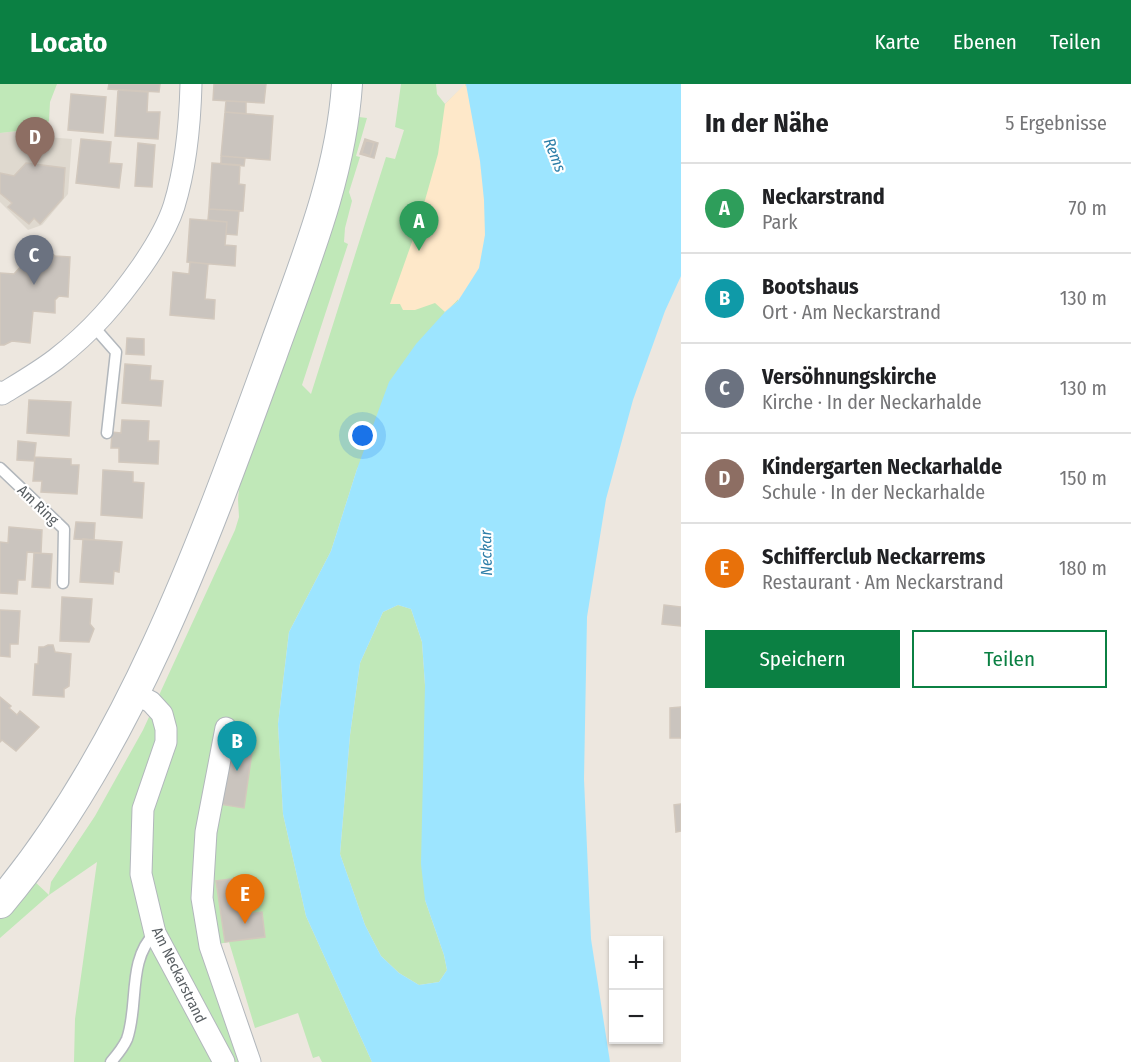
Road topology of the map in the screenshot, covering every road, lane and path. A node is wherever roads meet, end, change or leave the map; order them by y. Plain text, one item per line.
1 (190, 84) edge
2 (347, 84) edge
3 (94, 327) junction
4 (1, 400) edge
5 (107, 433) dead end
6 (0, 468) edge
7 (63, 583) dead end
8 (134, 693) junction
9 (226, 728) dead end
10 (0, 903) edge
11 (156, 933) junction
12 (221, 1061) edge
13 (111, 1062) edge
14 (250, 1062) edge

1 - 3 street
2 - 8 main road
3 - 4 street
3 - 5 lane
6 - 7 lane, Am Ring
8 - 10 main road
8 - 11 street, Am Neckarstrand
9 - 14 street
11 - 12 street, Am Neckarstrand
11 - 13 lane

